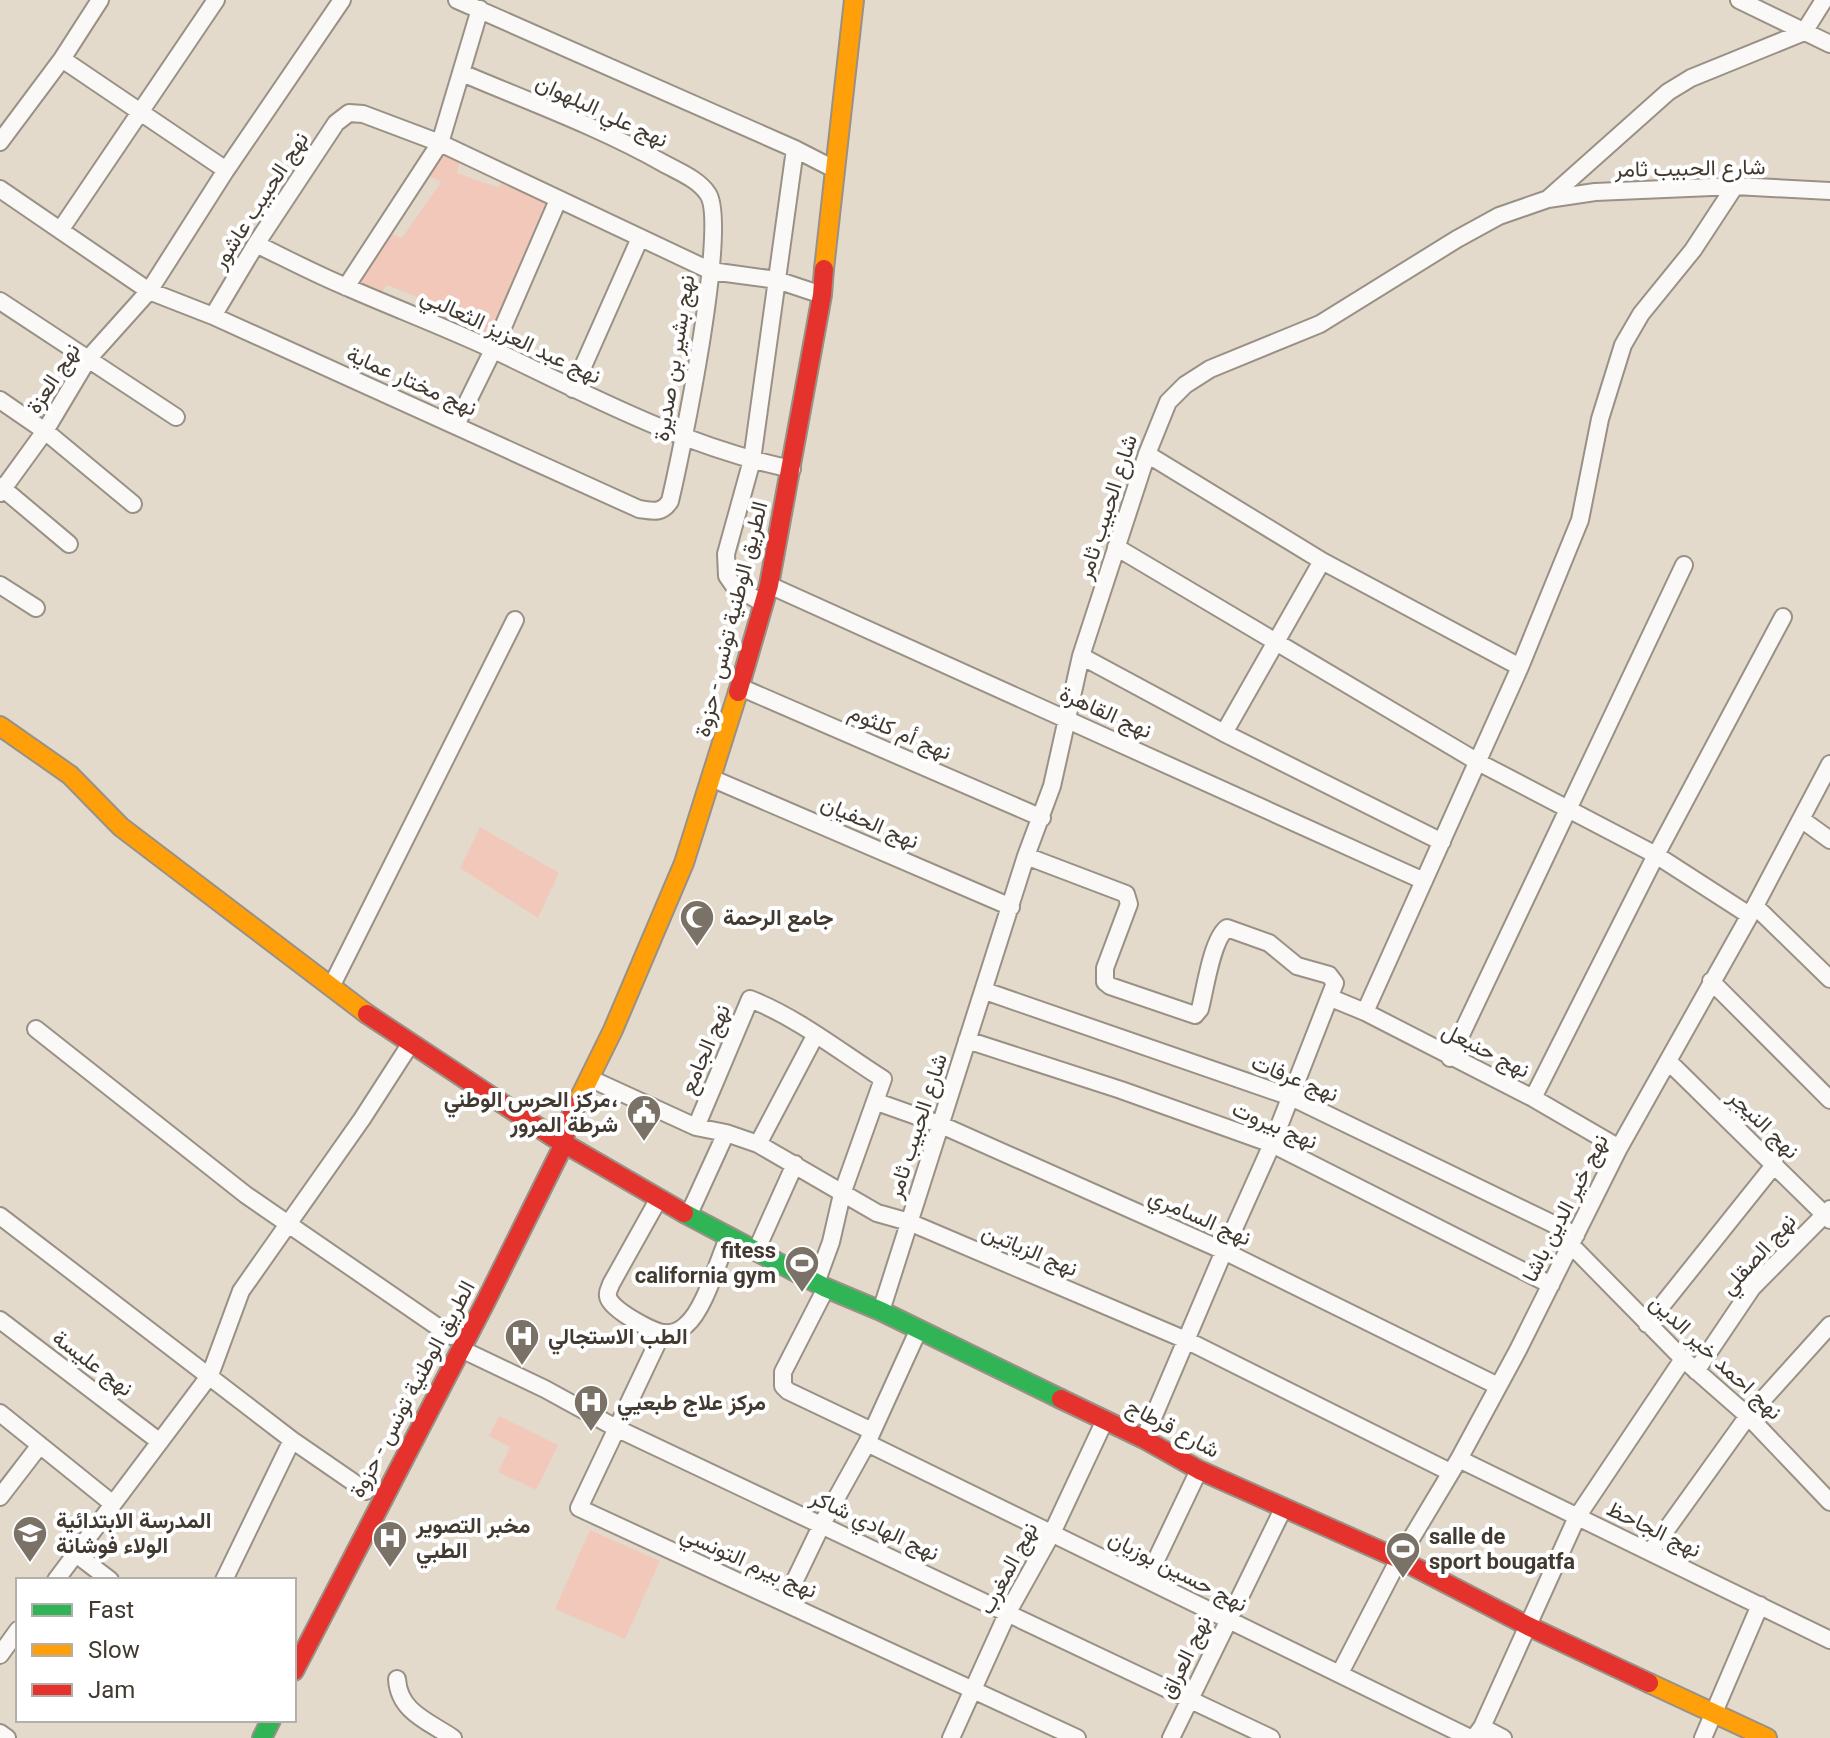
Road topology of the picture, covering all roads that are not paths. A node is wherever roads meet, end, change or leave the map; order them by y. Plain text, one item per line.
1 (100, 0) edge
2 (216, 0) edge
3 (342, 0) edge
4 (457, 0) edge
5 (854, 0) edge
6 (1739, 0) edge
7 (1824, 0) edge
8 (480, 9) junction
9 (1804, 32) junction
10 (1830, 44) edge
11 (62, 59) junction
12 (462, 73) junction
13 (142, 111) junction
14 (0, 142) edge
15 (440, 143) junction
16 (795, 149) junction
17 (834, 169) junction
18 (226, 170) junction
19 (1735, 186) junction
20 (0, 189) edge
21 (1830, 191) edge
22 (1548, 199) junction
23 (558, 200) junction
24 (712, 204) joint
25 (61, 229) junction
26 (640, 238) junction
27 (256, 244) junction
28 (711, 271) junction
29 (777, 280) junction
30 (346, 287) junction
31 (149, 291) junction
32 (822, 295) junction
33 (0, 301) edge
34 (213, 316) junction
35 (493, 350) junction
36 (88, 359) junction
37 (573, 389) junction
38 (0, 400) edge
39 (176, 417) dead end
40 (456, 425) junction
41 (45, 431) junction
42 (685, 437) junction
43 (1147, 454) junction
44 (752, 460) junction
45 (792, 469) junction
46 (1, 489) edge
47 (133, 504) dead end
48 (656, 511) joint
49 (69, 544) dead end
50 (1116, 547) junction
51 (1322, 561) junction
52 (1684, 565) dead end
53 (0, 585) edge
54 (769, 585) junction
55 (764, 604) junction
56 (36, 608) dead end
57 (1783, 617) dead end
58 (515, 620) dead end
59 (1276, 640) junction
60 (1081, 656) junction
61 (1520, 667) junction
62 (740, 687) junction
63 (1066, 719) junction
64 (0, 726) edge
65 (1224, 733) junction
66 (1478, 762) junction
67 (1830, 764) edge
68 (711, 778) junction
69 (1570, 808) junction
70 (1042, 818) junction
71 (1801, 819) junction
72 (1830, 840) edge
73 (1442, 842) junction
74 (1656, 855) junction
75 (1026, 856) junction
76 (1424, 881) junction
77 (1011, 907) junction
78 (1752, 910) junction
79 (1830, 979) edge
80 (1711, 981) junction
81 (331, 987) junction
82 (985, 991) junction
83 (1333, 992) junction
84 (1365, 1012) junction
85 (36, 1029) dead end
86 (815, 1036) junction
87 (967, 1040) junction
88 (411, 1043) junction
89 (1450, 1058) junction
90 (1668, 1061) junction
91 (589, 1078) junction
92 (1291, 1097) junction
93 (1533, 1098) junction
94 (1830, 1100) edge
95 (877, 1102) junction
96 (939, 1124) junction
97 (696, 1127) junction
98 (726, 1133) junction
99 (561, 1136) junction
100 (758, 1144) junction
101 (1272, 1144) junction
102 (1619, 1148) junction
103 (795, 1164) junction
104 (1775, 1164) junction
105 (842, 1194) junction
106 (658, 1200) junction
107 (689, 1214) junction
108 (1828, 1214) edge
109 (0, 1216) edge
110 (909, 1222) junction
111 (287, 1224) junction
112 (729, 1236) junction
113 (1574, 1240) junction
114 (756, 1251) junction
115 (1224, 1251) junction
116 (821, 1285) junction
117 (1551, 1285) junction
118 (881, 1311) junction
119 (0, 1320) edge
120 (1647, 1324) junction
121 (1830, 1325) edge
122 (918, 1331) junction
123 (662, 1333) junction
124 (1186, 1340) junction
125 (1817, 1341) junction
126 (456, 1343) junction
127 (1830, 1354) edge
128 (1683, 1359) junction
129 (1696, 1371) junction
130 (210, 1375) junction
131 (1498, 1386) junction
132 (0, 1413) edge
133 (1748, 1416) junction
134 (1105, 1420) junction
135 (616, 1428) junction
136 (869, 1437) junction
137 (1144, 1439) junction
138 (292, 1440) junction
139 (160, 1442) junction
140 (40, 1445) junction
141 (1455, 1465) junction
142 (1199, 1470) junction
143 (370, 1484) joint
144 (0, 1497) edge
145 (1830, 1502) edge
146 (113, 1504) junction
147 (1283, 1509) junction
148 (1577, 1517) junction
149 (822, 1524) junction
150 (1052, 1533) junction
151 (1651, 1551) junction
152 (76, 1554) junction
153 (1399, 1559) junction
154 (58, 1578) edge
155 (107, 1578) edge
156 (225, 1578) edge
157 (1147, 1579) junction
158 (785, 1601) junction
159 (1760, 1605) junction
160 (1008, 1612) junction
161 (1227, 1621) junction
162 (1528, 1626) junction
163 (12, 1636) edge
164 (1830, 1640) edge
165 (0, 1655) edge
166 (296, 1667) edge
167 (1340, 1673) junction
168 (397, 1679) dead end
169 (974, 1689) junction
170 (1189, 1698) junction
171 (1714, 1713) junction
172 (0, 1733) edge
173 (1475, 1734) edge
174 (7, 1738) edge
175 (453, 1738) edge
176 (951, 1738) edge
177 (1077, 1738) edge
178 (1171, 1738) edge
179 (1271, 1738) edge
180 (1503, 1738) edge
181 (1703, 1738) edge
182 (1767, 1738) edge

1 - 11 street
2 - 13 street
3 - 18 street, نهج العزة
4 - 8 street
5 - 17 street, الطريق الوطنية تونس - حزوة
6 - 9 street
7 - 9 street
8 - 12 street
8 - 16 street
9 - 10 street
9 - 22 street
11 - 13 street
11 - 14 street
12 - 15 street
12 - 24 street, نهج علي البلهوان
13 - 18 street
13 - 25 street
15 - 23 street
15 - 27 street, نهج الحبيب عاشور
15 - 30 street
16 - 17 street
16 - 29 street
17 - 32 street, الطريق الوطنية تونس - حزوة
18 - 31 street, نهج العزة
19 - 21 street, شارع الحبيب ثامر
19 - 22 street, شارع الحبيب ثامر
19 - 61 street
20 - 25 street, نهج مختار عماية
22 - 43 street, شارع الحبيب ثامر
23 - 26 street
23 - 35 street
24 - 28 street, نهج بشير بن صديرة
25 - 31 street, نهج مختار عماية
26 - 28 street
26 - 37 street
27 - 30 street, نهج عبد العزيز الثعالبي
27 - 34 street, نهج الحبيب عاشور
28 - 29 street
28 - 42 street, نهج بشير بن صديرة
29 - 32 street
29 - 44 street
30 - 35 street, نهج عبد العزيز الثعالبي
31 - 34 street, نهج مختار عماية
31 - 36 street, نهج العزة
32 - 45 street, الطريق الوطنية تونس - حزوة
33 - 36 street
34 - 40 street, نهج مختار عماية
35 - 37 street, نهج عبد العزيز الثعالبي
35 - 40 street
36 - 39 street
36 - 41 street, نهج العزة
37 - 42 street, نهج عبد العزيز الثعالبي
38 - 41 street
40 - 48 street, نهج مختار عماية
41 - 46 street, نهج العزة
41 - 47 street
42 - 44 street, نهج عبد العزيز الثعالبي
42 - 48 street, نهج بشير بن صديرة
43 - 50 street, شارع الحبيب ثامر
43 - 51 street
44 - 45 street, نهج عبد العزيز الثعالبي
44 - 55 street
45 - 54 street, الطريق الوطنية تونس - حزوة
46 - 49 street
50 - 59 street
50 - 60 street, شارع الحبيب ثامر
51 - 59 street
51 - 61 street
52 - 69 street
53 - 56 street
54 - 55 street, الطريق الوطنية تونس - حزوة
54 - 63 street, نهج القاهرة
55 - 62 street, الطريق الوطنية تونس - حزوة
57 - 74 street
58 - 81 street
59 - 65 street
59 - 66 street
60 - 63 street, شارع الحبيب ثامر
60 - 65 street
61 - 66 street
62 - 68 street, الطريق الوطنية تونس - حزوة
62 - 70 street, نهج أم كلثوم
63 - 70 street, شارع الحبيب ثامر
63 - 76 street, نهج القاهرة
64 - 81 street, شارع قرطاج
65 - 73 street
66 - 69 street
66 - 73 street
67 - 71 street, نهج خير الدين باشا
68 - 77 street, نهج الحفيان
68 - 91 street, الطريق الوطنية تونس - حزوة
69 - 74 street
69 - 89 street
70 - 75 street, شارع الحبيب ثامر
71 - 72 street
71 - 78 street, نهج خير الدين باشا
73 - 76 street
74 - 78 street
74 - 93 street
75 - 77 street, شارع الحبيب ثامر
75 - 83 street, نهج حنبعل
76 - 84 street
77 - 82 street, شارع الحبيب ثامر
78 - 79 street
78 - 80 street, نهج خير الدين باشا
80 - 90 street, نهج خير الدين باشا
80 - 94 street
81 - 88 street, شارع قرطاج
82 - 87 street, شارع الحبيب ثامر
82 - 92 street, نهج عرفات
83 - 84 street, نهج حنبعل
83 - 92 street
84 - 89 street, نهج حنبعل
85 - 111 street, نهج الهادي شاكر
86 - 95 street, نهج الجامع
86 - 97 street, نهج الجامع
86 - 100 street
87 - 96 street, شارع الحبيب ثامر
87 - 101 street, نهج بيروت
88 - 99 street, شارع قرطاج
88 - 111 street
89 - 93 street, نهج حنبعل
90 - 102 street, نهج خير الدين باشا
90 - 104 street, نهج النيجر
91 - 97 street, نهج الزياتين
91 - 99 street, الطريق الوطنية تونس - حزوة
92 - 101 street
92 - 113 street, نهج عرفات
93 - 102 street, نهج حنبعل
95 - 96 street, نهج السامري
95 - 105 street
96 - 110 street, شارع الحبيب ثامر
96 - 115 street, نهج السامري
97 - 98 street, نهج الزياتين
98 - 100 street, نهج الزياتين
98 - 107 street
99 - 106 street, شارع قرطاج
99 - 126 street, الطريق الوطنية تونس - حزوة
100 - 103 street, نهج الزياتين
101 - 115 street
101 - 117 street, نهج بيروت
102 - 113 street, نهج خير الدين باشا
103 - 105 street, نهج الزياتين
103 - 114 street
104 - 108 street, نهج النيجر
104 - 120 street
105 - 110 street, نهج الزياتين
105 - 116 street
106 - 107 street, شارع قرطاج
106 - 123 street
107 - 112 street, شارع قرطاج
108 - 129 street, نهج الصقلي
109 - 130 street
110 - 118 street, شارع الحبيب ثامر
110 - 124 street, نهج الزياتين
111 - 126 street, نهج الهادي شاكر
111 - 130 street
112 - 114 street, شارع قرطاج
112 - 123 street
113 - 117 street, نهج خير الدين باشا
113 - 120 street, نهج احمد خير الدين
114 - 116 street, شارع قرطاج
115 - 124 street
115 - 131 street, نهج السامري
116 - 118 street, شارع قرطاج
116 - 136 street, نهج حسين بوزيان
117 - 131 street, نهج خير الدين باشا
118 - 122 street, شارع قرطاج
119 - 139 street, نهج عليسة
120 - 128 street, نهج احمد خير الدين
121 - 125 street
122 - 134 street, شارع قرطاج
122 - 136 street
123 - 135 street, نهج بيرم التونسي
124 - 137 street
124 - 141 street, نهج الزياتين
125 - 127 street
125 - 133 street
126 - 135 street, نهج الهادي شاكر
126 - 143 street, الطريق الوطنية تونس - حزوة
126 - 166 street, الطريق الوطنية تونس - حزوة
128 - 129 street, نهج احمد خير الدين
128 - 148 street
129 - 133 street, نهج احمد خير الدين
130 - 138 street
130 - 139 street
131 - 141 street, نهج خير الدين باشا
132 - 140 street
133 - 145 street, نهج احمد خير الدين
133 - 151 street
134 - 137 street, شارع قرطاج
134 - 150 street, نهج المغرب
135 - 149 street, نهج الهادي شاكر
135 - 158 street, نهج بيرم التونسي
136 - 149 street
136 - 150 street, نهج حسين بوزيان
137 - 142 street, شارع قرطاج
138 - 143 street
138 - 156 street
139 - 146 street
140 - 144 street
140 - 146 street
141 - 148 street, نهج الجاحظ
141 - 153 street, نهج خير الدين باشا
142 - 147 street, شارع قرطاج
142 - 157 street
146 - 152 street
147 - 153 street, شارع قرطاج
147 - 161 street, نهج العراق
148 - 151 street, نهج الجاحظ
148 - 162 street
149 - 158 street
149 - 160 street, نهج الهادي شاكر
150 - 157 street, نهج حسين بوزيان
150 - 160 street, نهج المغرب
151 - 159 street, نهج الجاحظ
152 - 154 street
152 - 155 street
153 - 162 street, شارع قرطاج
153 - 167 street, نهج خير الدين باشا
157 - 161 street, نهج حسين بوزيان
158 - 169 street, نهج بيرم التونسي
159 - 164 street, نهج الجاحظ
159 - 171 street
160 - 169 street, نهج المغرب
160 - 170 street, نهج الهادي شاكر
161 - 167 street, نهج حسين بوزيان
161 - 170 street, نهج العراق
162 - 171 street, شارع قرطاج
162 - 173 street
163 - 165 street
167 - 173 street, نهج حسين بوزيان
168 - 175 street
169 - 176 street, نهج المغرب
169 - 177 street, نهج بيرم التونسي
170 - 178 street, نهج العراق
170 - 179 street, نهج الهادي شاكر
171 - 181 street
171 - 182 street, شارع قرطاج
172 - 174 street
173 - 180 street, نهج حسين بوزيان

